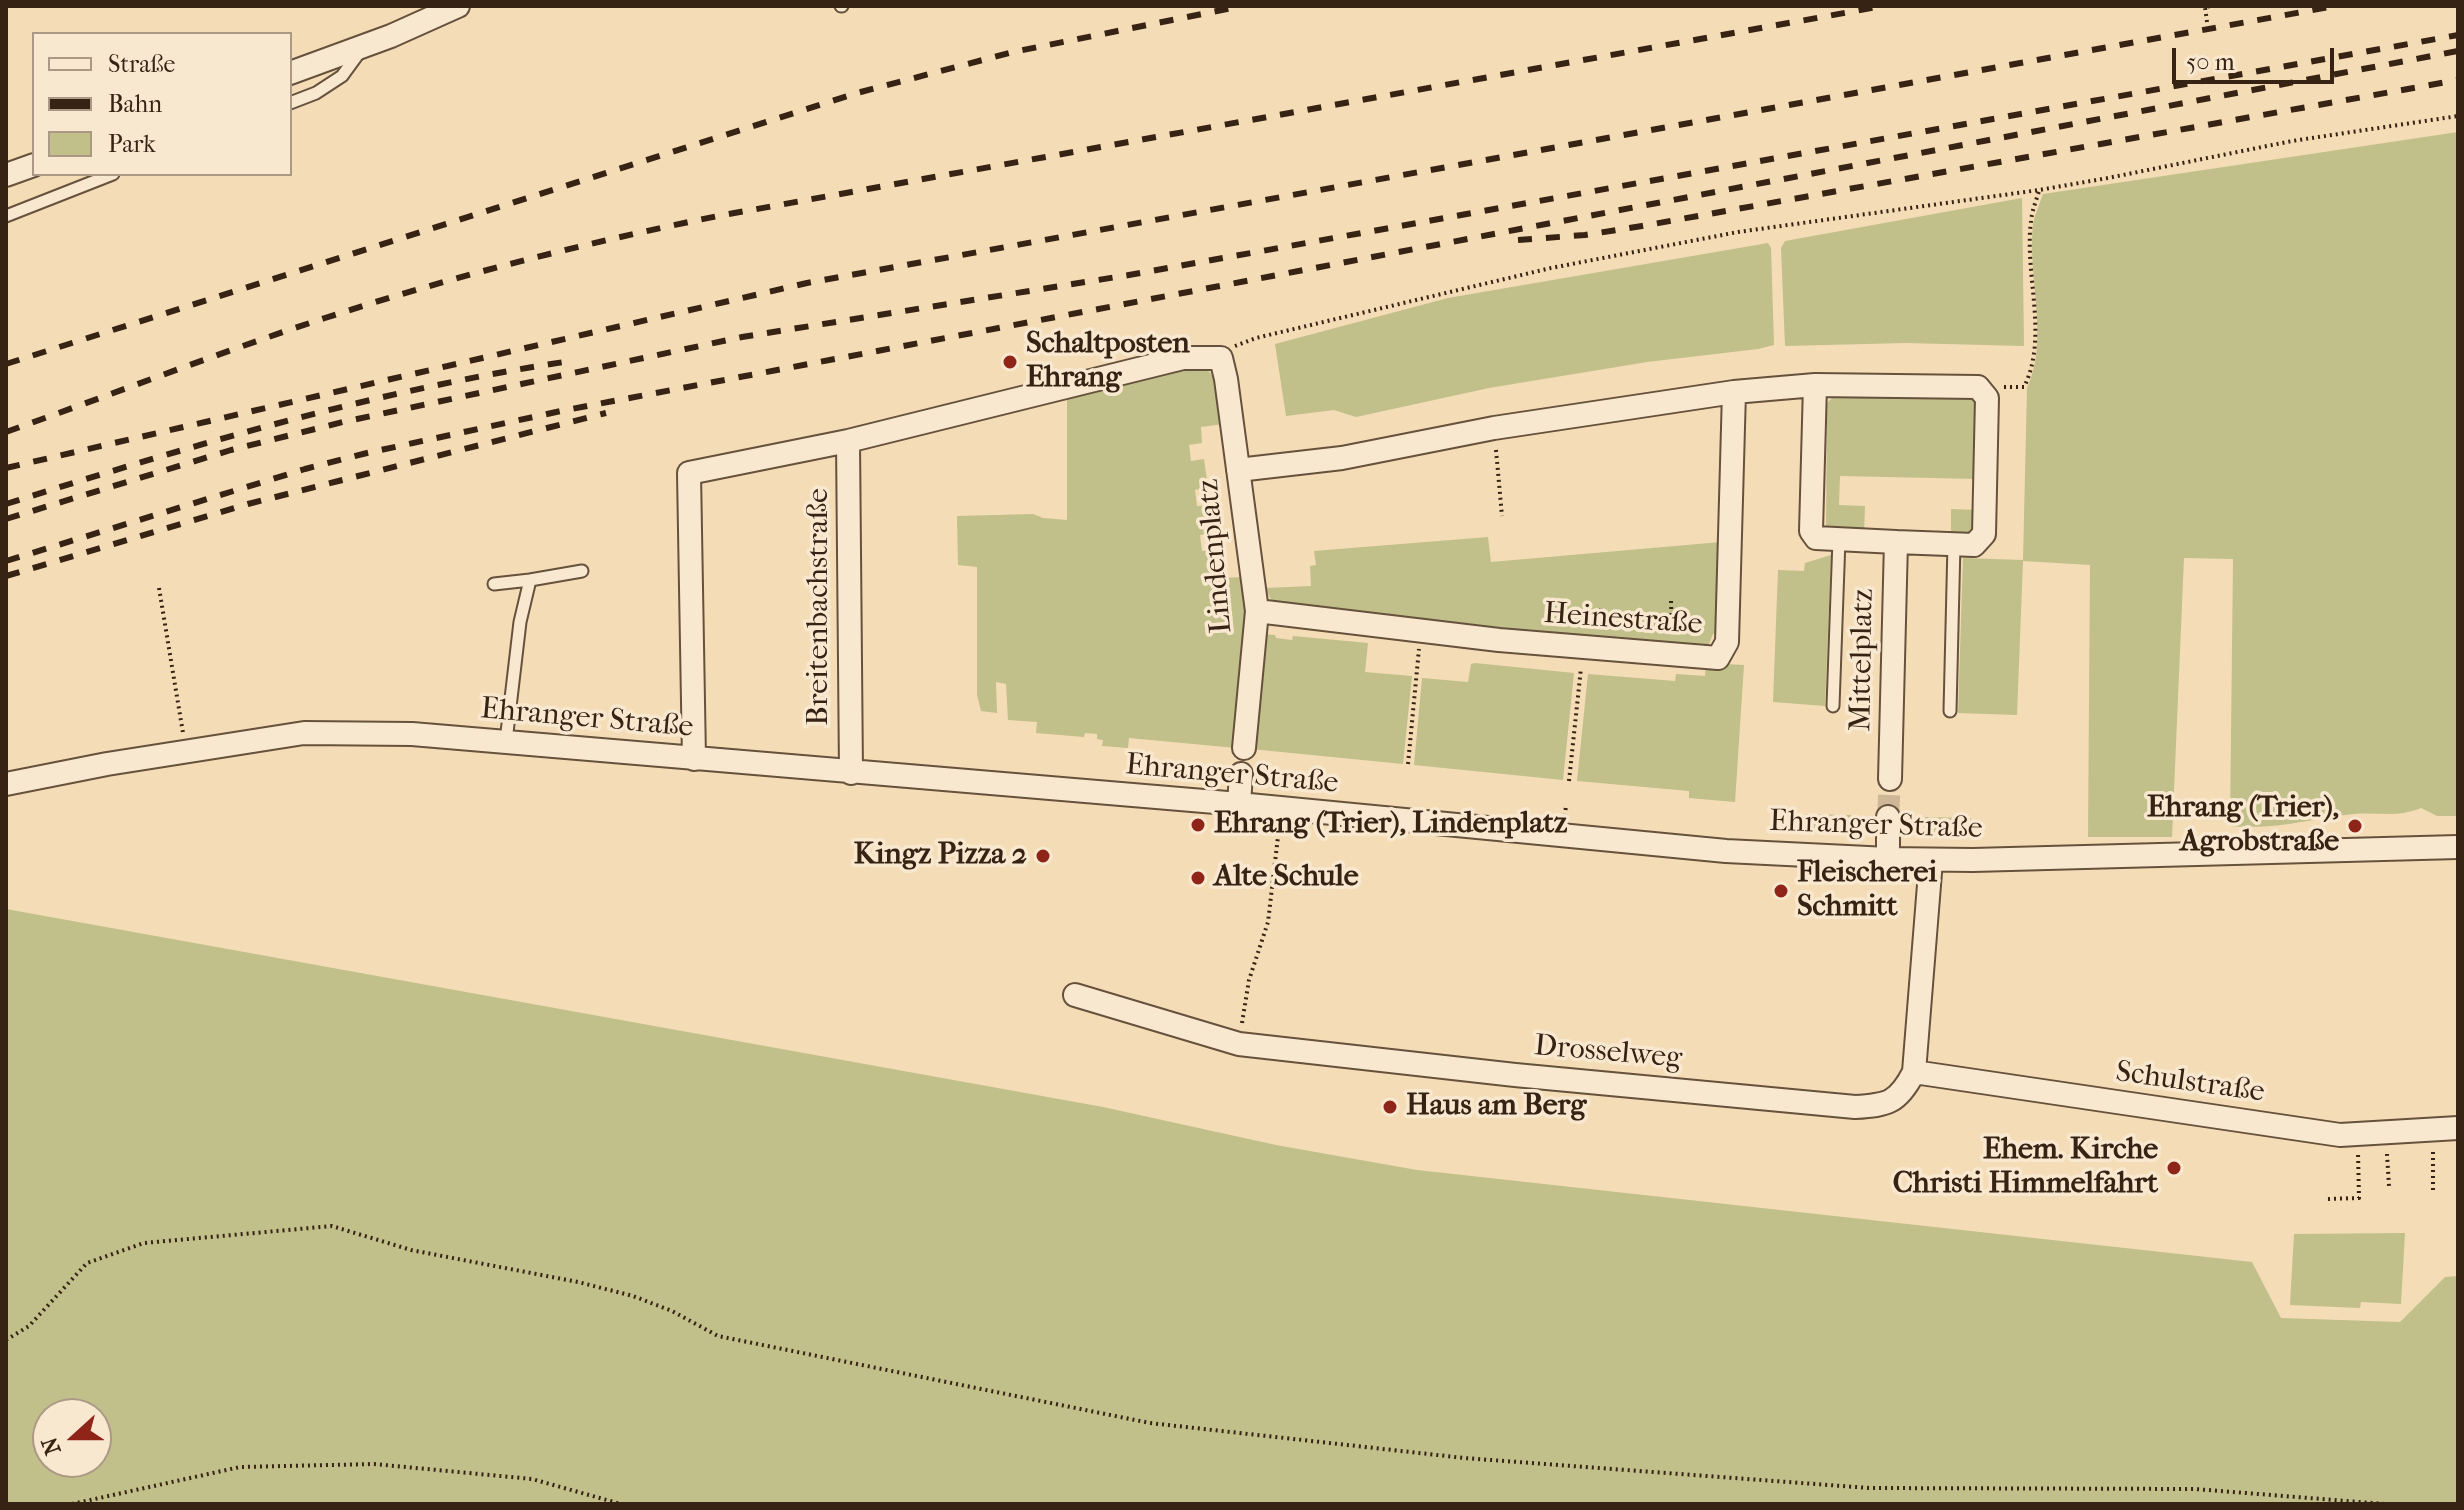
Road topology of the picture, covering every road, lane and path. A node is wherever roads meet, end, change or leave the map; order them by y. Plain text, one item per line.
1 (458, 6) edge
2 (2211, 6) edge
3 (2207, 22) dead end
4 (363, 46) junction
5 (292, 72) edge
6 (292, 102) edge
7 (2458, 116) edge
8 (32, 166) edge
9 (6, 175) edge
10 (108, 176) edge
11 (2039, 190) junction
12 (6, 216) edge
13 (1221, 358) junction
14 (1815, 385) junction
15 (1978, 387) junction
16 (1734, 392) junction
17 (1494, 428) junction
18 (848, 441) junction
19 (1238, 470) junction
20 (1502, 516) dead end
21 (1839, 539) junction
22 (1896, 542) junction
23 (1954, 544) junction
24 (582, 571) dead end
25 (530, 580) junction
26 (494, 584) dead end
27 (159, 588) dead end
28 (1671, 601) dead end
29 (1257, 611) junction
30 (1421, 631) junction
31 (1583, 648) junction
32 (1672, 654) junction
33 (1833, 706) dead end
34 (1950, 711) dead end
35 (506, 741) junction
36 (1244, 748) dead end
37 (187, 751) junction
38 (694, 759) junction
39 (1408, 764) dead end
40 (851, 773) junction
41 (1241, 774) dead end
42 (1890, 779) tunnel mouth
43 (1569, 781) dead end
44 (6, 784) edge
45 (1239, 804) junction
46 (1281, 810) junction
47 (1888, 817) tunnel mouth
48 (2458, 847) edge
49 (1888, 859) junction
50 (1931, 860) junction
51 (1075, 995) dead end
52 (1246, 997) dead end
53 (1914, 1072) junction
54 (2458, 1128) edge
55 (2433, 1129) junction
56 (2357, 1134) junction
57 (2387, 1148) dead end
58 (2389, 1186) dead end
59 (2433, 1193) dead end
60 (2328, 1199) dead end
61 (6, 1340) edge
62 (72, 1504) edge
63 (621, 1504) edge
64 (2385, 1504) edge

1 - 4 street
2 - 3 path
4 - 5 street
4 - 6 lane
7 - 11 path
8 - 9 street
10 - 12 lane
11 - 13 path
11 - 15 path
13 - 18 street, Breitenbachstraße
13 - 19 street, Lindenplatz
14 - 15 street
14 - 16 street
14 - 21 street
15 - 23 street
16 - 17 street
16 - 32 street, Heinestraße
17 - 19 street
17 - 20 path
18 - 38 street, Breitenbachstraße
18 - 40 street, Breitenbachstraße
19 - 29 street, Lindenplatz
21 - 22 street
21 - 33 lane
22 - 23 street
22 - 42 street, Mittelplatz
23 - 34 lane
24 - 25 lane
25 - 26 lane
25 - 35 lane
27 - 37 path
28 - 32 path
29 - 30 street, Heinestraße
29 - 36 street, Lindenplatz
30 - 31 street, Heinestraße
30 - 39 path
31 - 32 street, Heinestraße
31 - 43 path
35 - 37 street, Ehranger Straße
35 - 38 street, Ehranger Straße
37 - 44 street, Ehranger Straße
38 - 40 street, Ehranger Straße
40 - 45 street, Ehranger Straße
41 - 45 street
45 - 46 street, Ehranger Straße
46 - 49 street, Ehranger Straße
46 - 52 path
47 - 49 street
48 - 50 street, Ehranger Straße
49 - 50 street, Ehranger Straße
50 - 53 street
51 - 53 street, Drosselweg
53 - 56 street, Schulstraße
54 - 55 street, Schulstraße
55 - 56 street, Schulstraße
55 - 59 path
56 - 60 path
57 - 58 path
61 - 64 path
62 - 63 path

